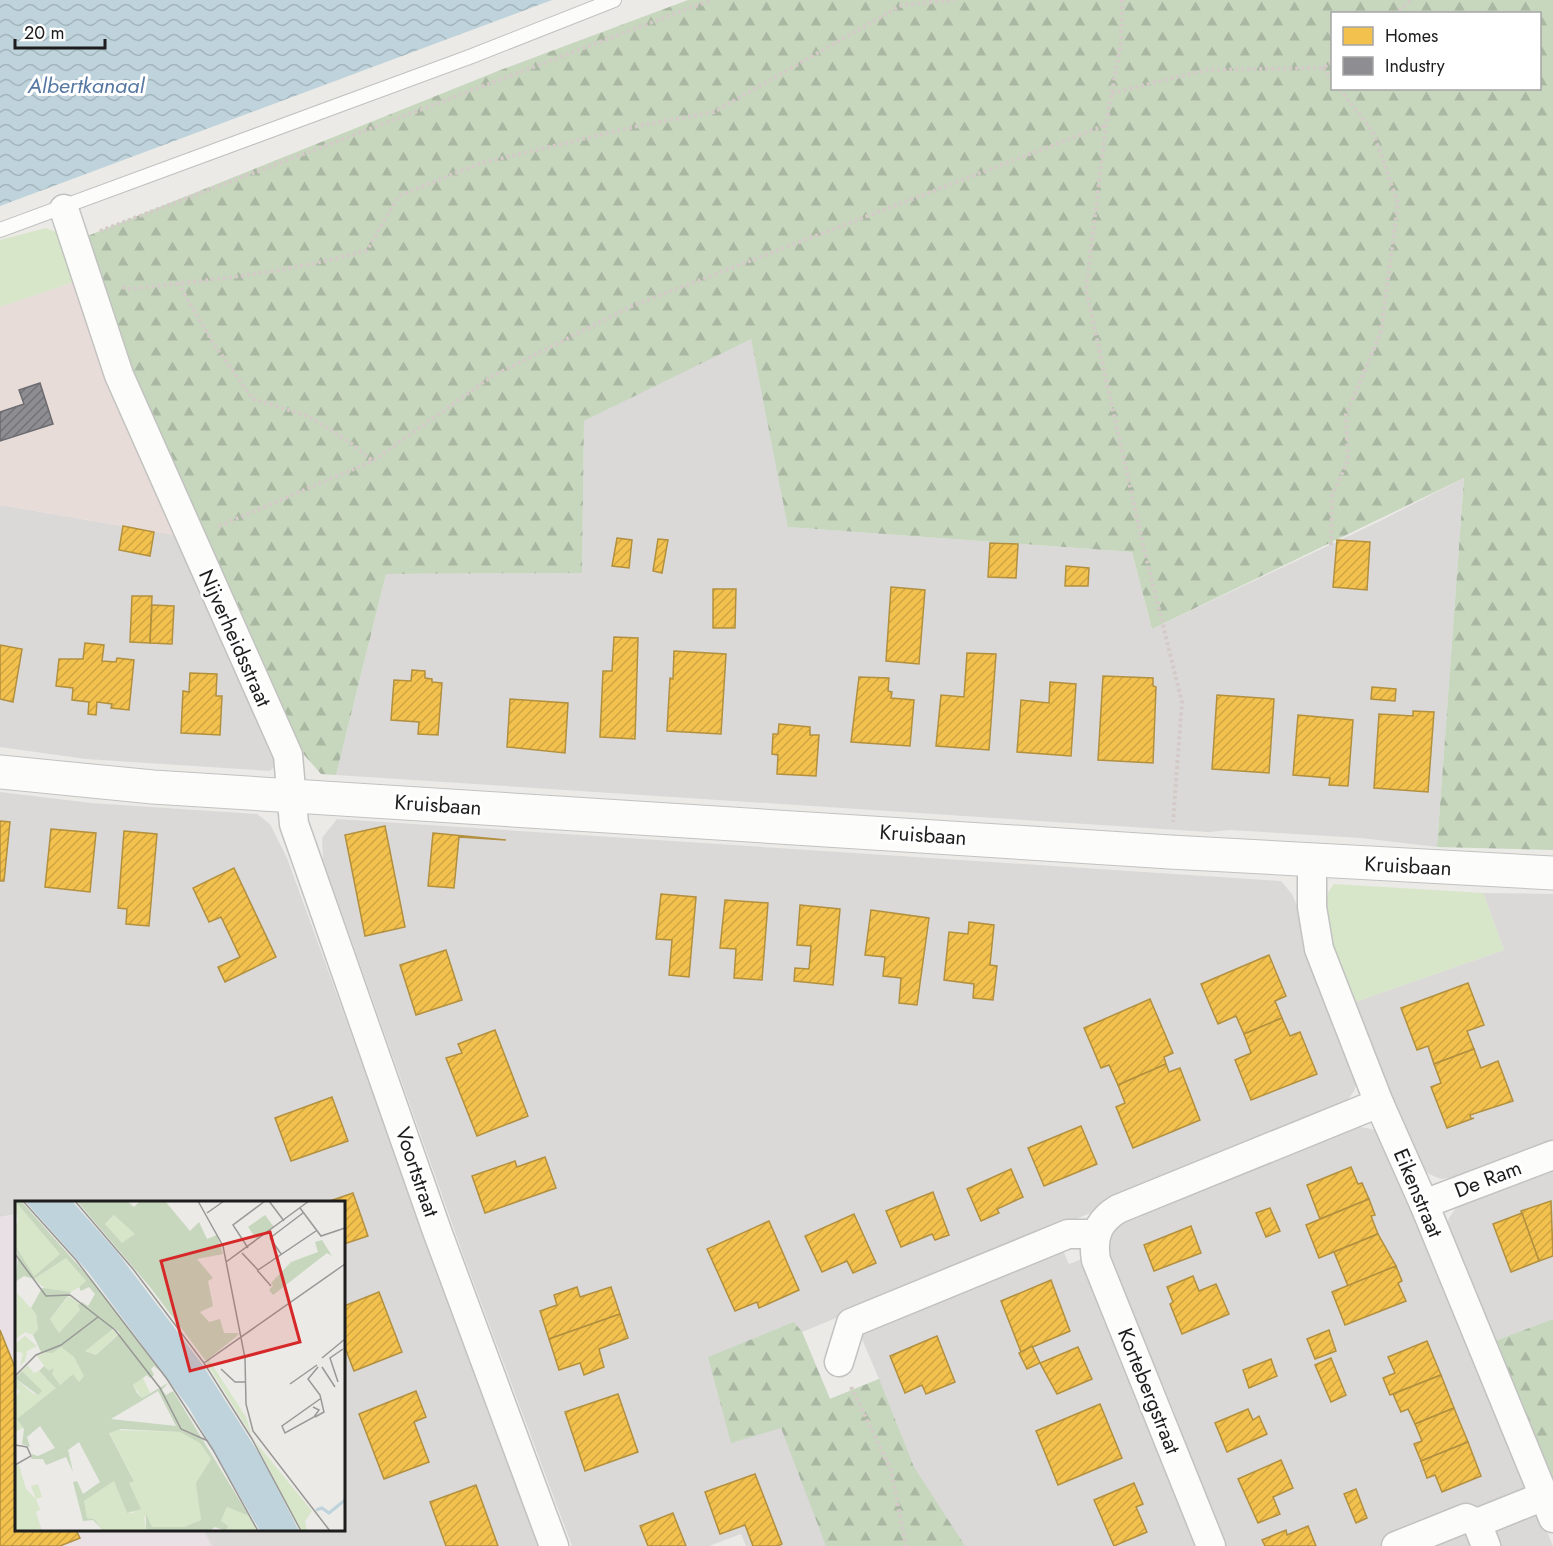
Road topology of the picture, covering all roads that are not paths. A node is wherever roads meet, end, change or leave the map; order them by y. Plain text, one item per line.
1 (614, 0) edge
2 (64, 209) junction
3 (0, 230) edge
4 (0, 772) edge
5 (293, 795) junction
6 (1312, 861) junction
7 (1553, 873) edge
8 (1379, 1103) junction
9 (1553, 1155) edge
10 (1424, 1204) junction
11 (1095, 1234) junction
12 (839, 1362) road end
13 (1548, 1507) edge
14 (1482, 1535) edge
15 (554, 1546) edge
16 (1211, 1546) edge
17 (1396, 1546) edge

1 - 2 lane
2 - 3 lane
2 - 5 street, Nijverheidsstraat
4 - 5 street
5 - 6 street, Kruisbaan
5 - 15 street, Voortstraat
6 - 7 street, Kruisbaan
6 - 8 street, Eikenstraat
8 - 10 street, Eikenstraat
8 - 11 street
9 - 10 street, De Ram
10 - 13 street, Eikenstraat
11 - 12 street
11 - 16 street, Kortebergstraat
13 - 14 street
14 - 17 street

